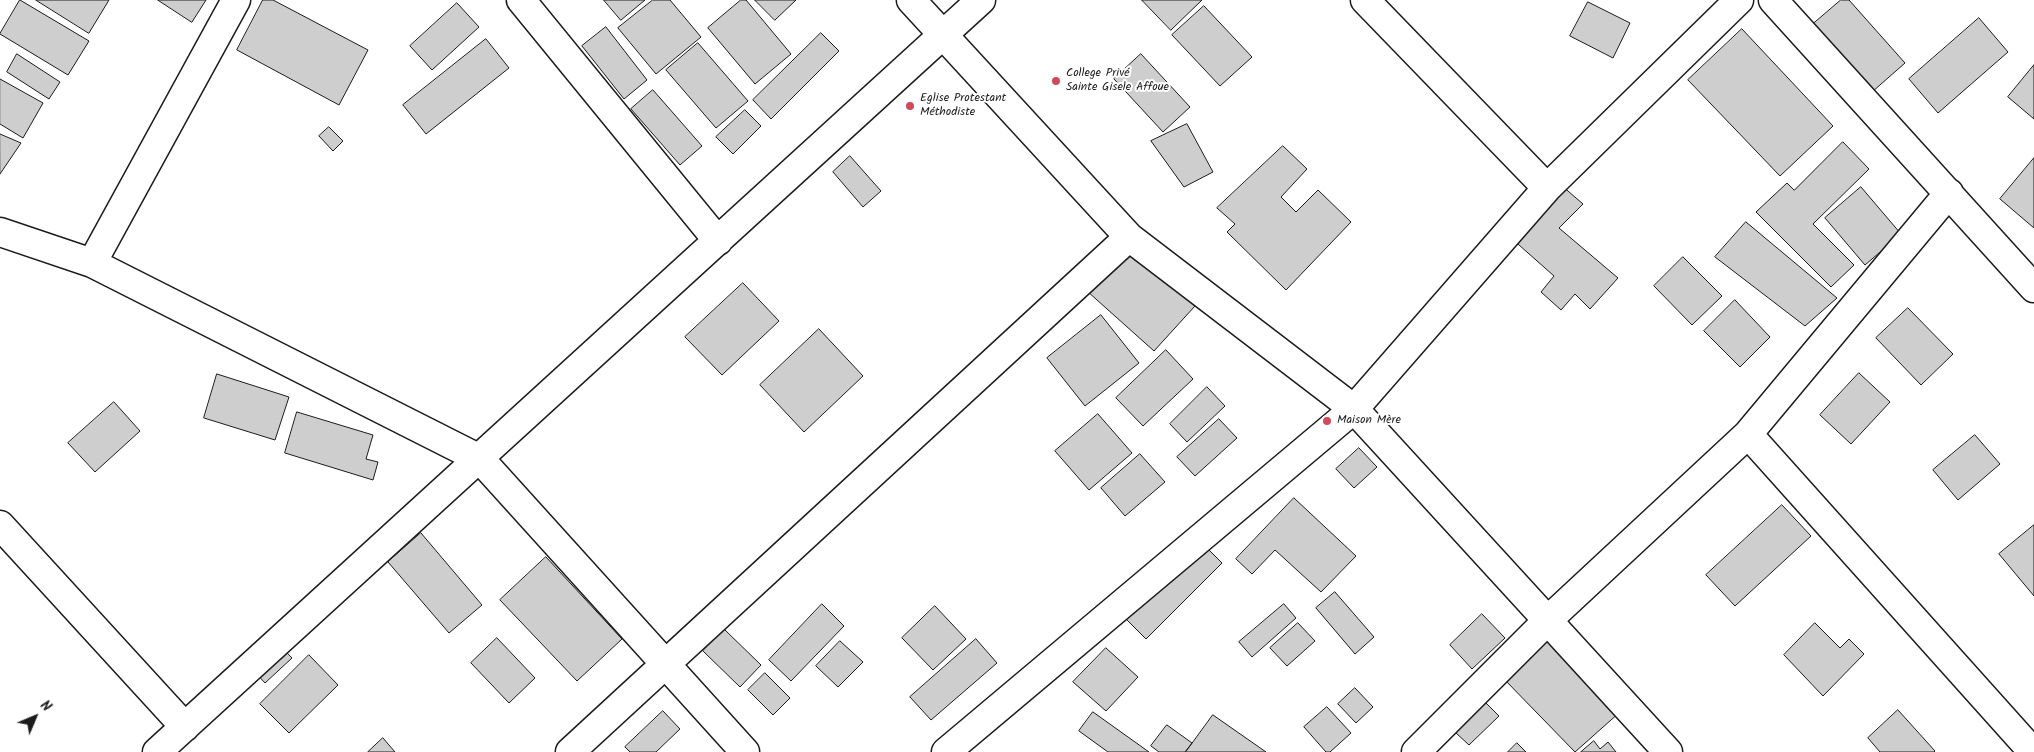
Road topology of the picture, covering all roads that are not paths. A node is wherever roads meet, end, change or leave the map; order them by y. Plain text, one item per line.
1 (236, 0) edge
2 (521, 0) edge
3 (911, 0) edge
4 (981, 0) edge
5 (1364, 0) edge
6 (1739, 0) edge
7 (1773, 0) edge
8 (944, 34) junction
9 (1547, 188) junction
10 (1949, 192) junction
11 (0, 232) edge
12 (1129, 237) junction
13 (718, 241) junction
14 (92, 263) junction
15 (2034, 288) edge
16 (1354, 409) junction
17 (1748, 434) junction
18 (480, 458) junction
19 (0, 525) edge
20 (1548, 620) junction
21 (666, 664) junction
22 (185, 727) junction
23 (158, 752) edge
24 (570, 752) edge
25 (745, 752) edge
26 (946, 752) edge
27 (1416, 752) edge
28 (1668, 752) edge
29 (2033, 752) edge

1 - 14 street
2 - 13 street
3 - 8 street
4 - 8 street
5 - 9 street
6 - 9 street
7 - 10 street
8 - 12 street
8 - 13 street
9 - 16 street
10 - 15 street
10 - 17 street
11 - 14 street
12 - 16 street
12 - 21 street
13 - 18 street
14 - 18 street
16 - 20 street
16 - 26 street
17 - 20 street
17 - 29 street
18 - 21 street
18 - 22 street
19 - 22 street
20 - 27 street
20 - 28 street
21 - 24 street
21 - 25 street
22 - 23 street

